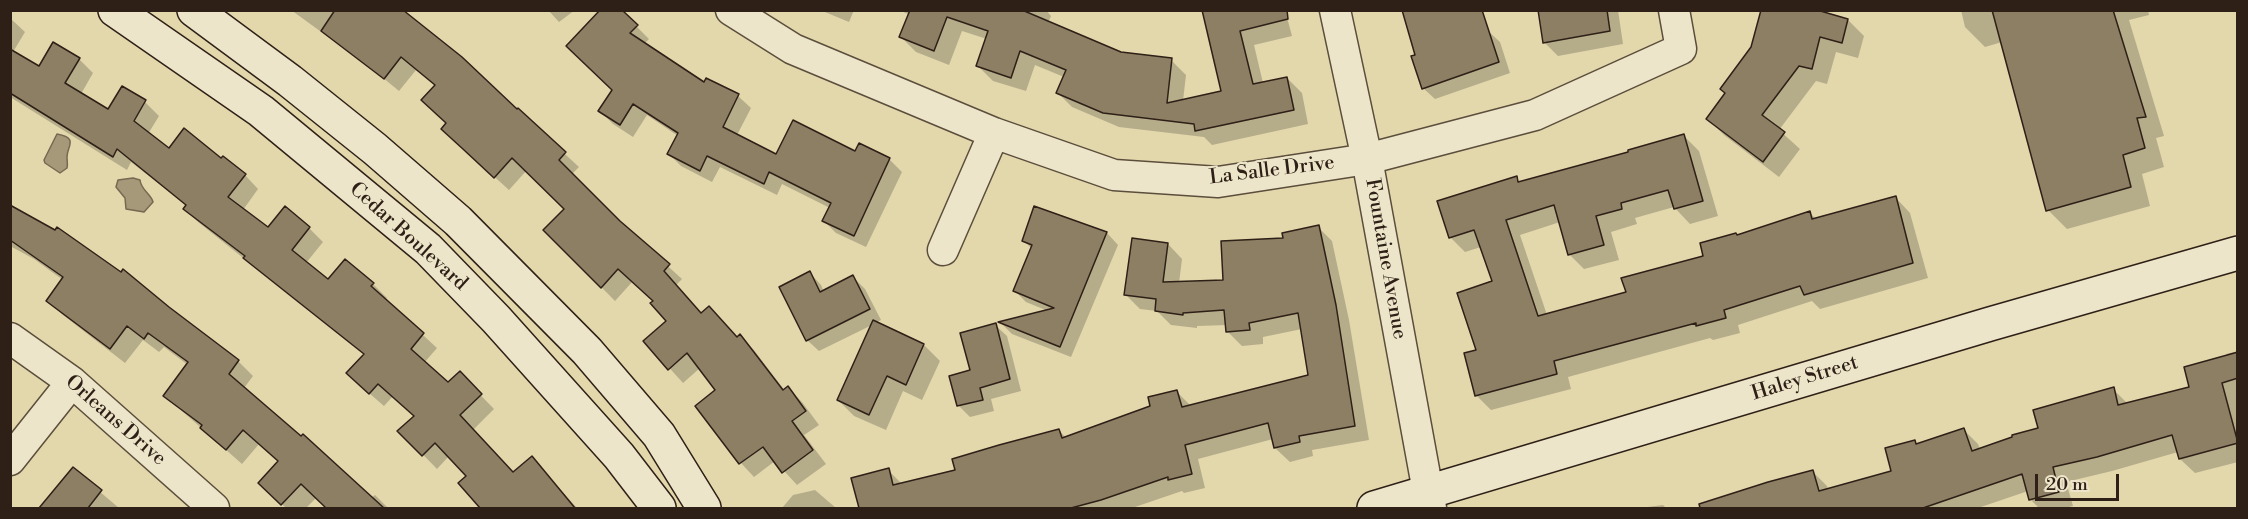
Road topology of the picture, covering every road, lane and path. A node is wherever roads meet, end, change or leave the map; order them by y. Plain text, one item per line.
1 (116, 10) edge
2 (194, 10) edge
3 (731, 10) edge
4 (1335, 10) edge
5 (1674, 10) edge
6 (994, 133) junction
7 (1367, 159) junction
8 (943, 250) dead end
9 (2238, 253) edge
10 (10, 338) edge
11 (72, 382) junction
12 (10, 460) edge
13 (1429, 501) edge
14 (214, 508) edge
15 (659, 508) edge
16 (704, 508) edge
17 (1374, 508) edge

1 - 15 street, Cedar Boulevard
2 - 16 street
3 - 6 street, La Salle Drive
4 - 7 street, Fountaine Avenue
5 - 7 street, La Salle Drive
6 - 7 street, La Salle Drive
6 - 8 street
7 - 13 street, Fountaine Avenue
9 - 13 street, Haley Street
10 - 11 street, Orleans Drive
11 - 12 street
11 - 14 street, Orleans Drive
13 - 17 street, Haley Street

